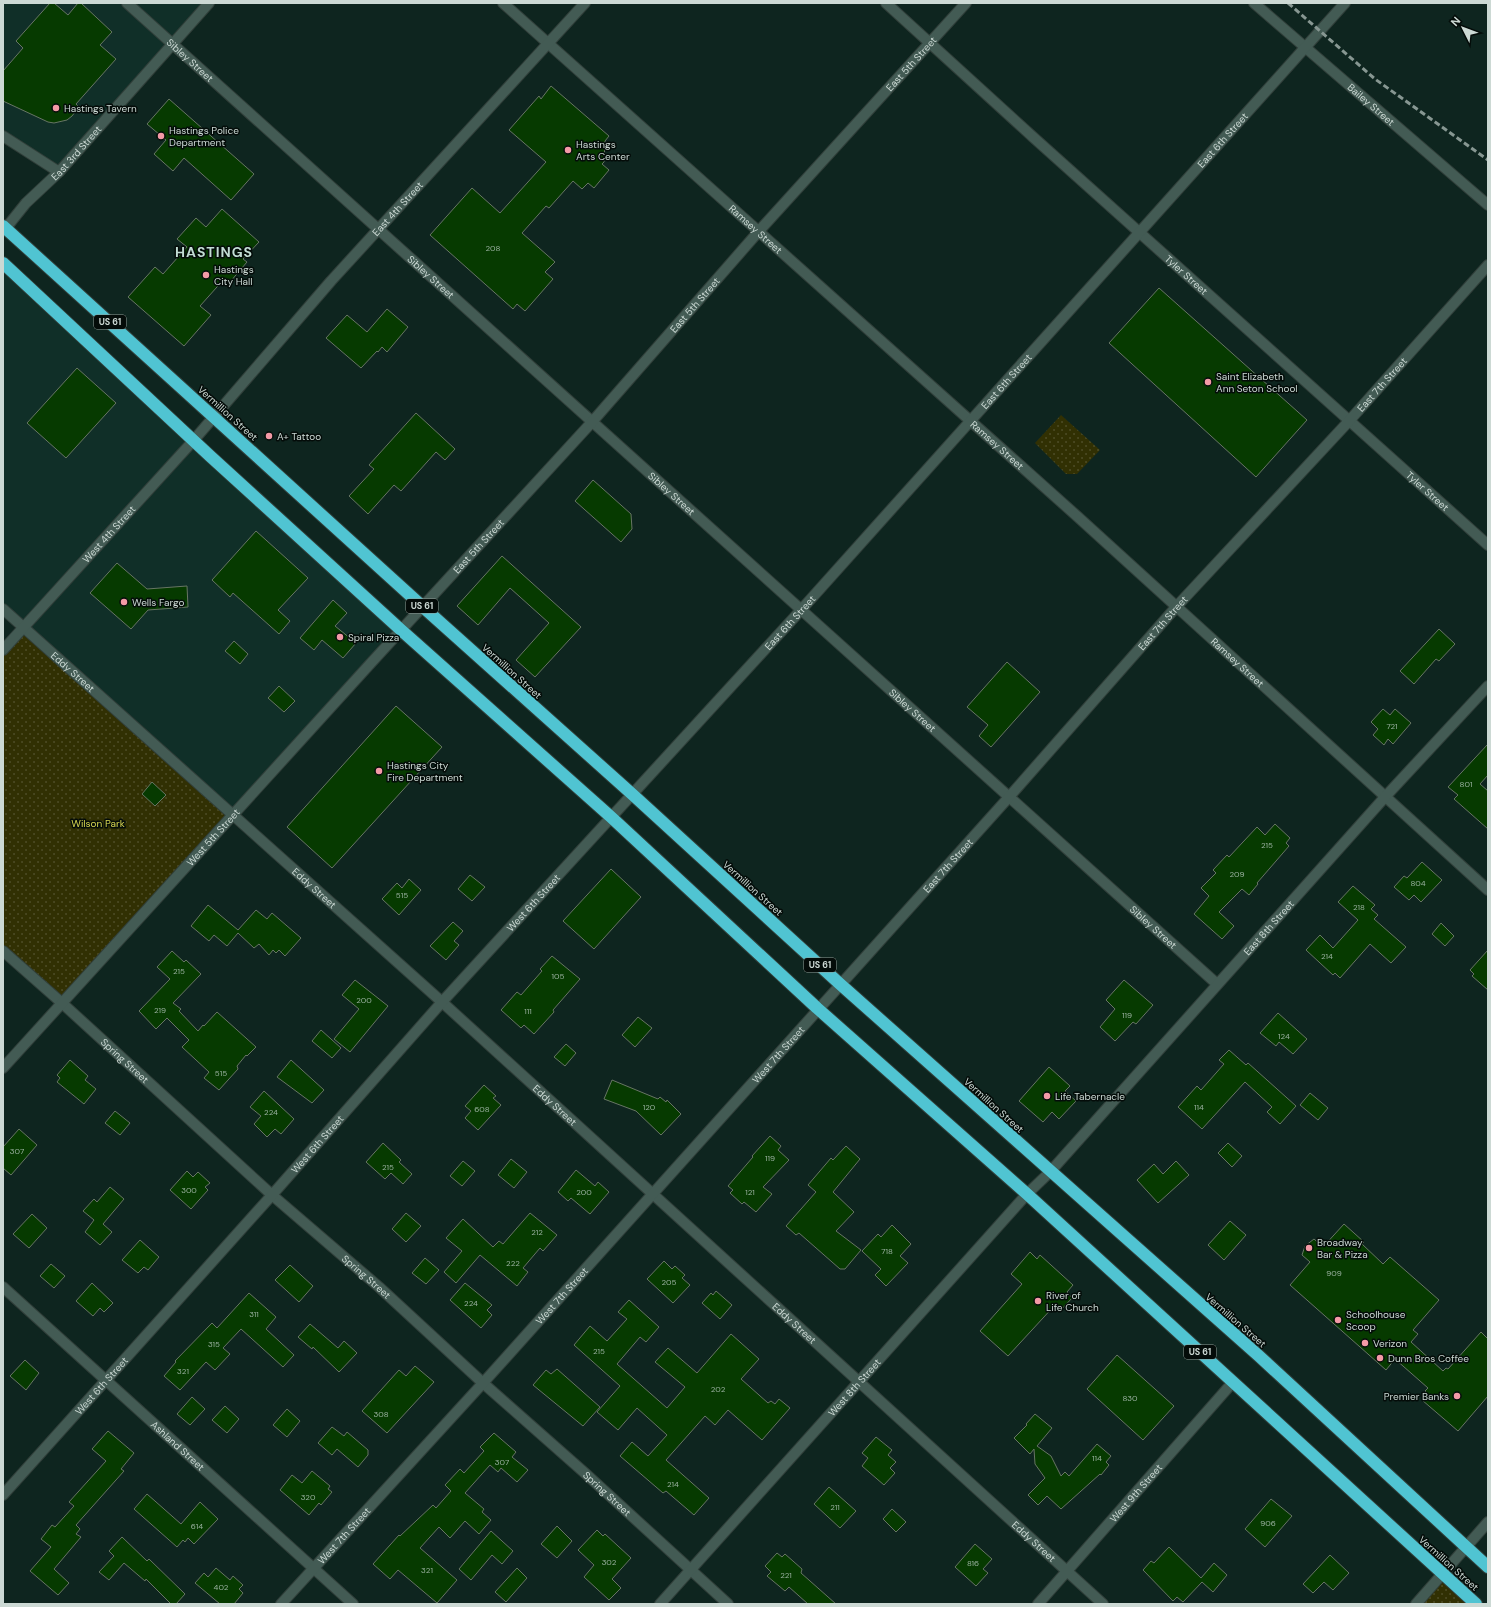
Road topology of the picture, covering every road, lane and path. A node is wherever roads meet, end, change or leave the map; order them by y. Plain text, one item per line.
1 (127, 3) edge
2 (209, 3) edge
3 (503, 3) edge
4 (584, 3) edge
5 (886, 3) edge
6 (966, 3) edge
7 (1254, 3) edge
8 (1345, 3) edge
9 (547, 43) junction
10 (929, 43) junction
11 (173, 44) junction
12 (1305, 46) junction
13 (3, 136) edge
14 (59, 172) junction
15 (1488, 205) edge
16 (4, 227) edge
17 (378, 229) junction
18 (759, 232) junction
19 (1140, 232) junction
20 (3, 263) edge
21 (1488, 265) edge
22 (213, 416) junction
23 (1349, 421) junction
24 (592, 422) junction
25 (970, 422) junction
26 (193, 441) junction
27 (1488, 545) edge
28 (1176, 606) junction
29 (422, 607) junction
30 (3, 609) edge
31 (801, 610) junction
32 (22, 627) junction
33 (401, 630) junction
34 (3, 650) edge
35 (1488, 686) edge
36 (632, 794) junction
37 (1008, 796) junction
38 (1385, 797) junction
39 (232, 816) junction
40 (611, 817) junction
41 (1488, 890) edge
42 (3, 951) edge
43 (840, 984) junction
44 (1217, 984) junction
45 (442, 1002) junction
46 (62, 1003) junction
47 (817, 1008) junction
48 (3, 1068) edge
49 (1050, 1172) junction
50 (652, 1194) junction
51 (1027, 1194) junction
52 (272, 1195) junction
53 (3, 1287) edge
54 (106, 1381) junction
55 (1234, 1382) junction
56 (483, 1383) junction
57 (859, 1383) junction
58 (3, 1495) edge
59 (1488, 1522) edge
60 (1466, 1547) junction
61 (1488, 1567) edge
62 (313, 1568) junction
63 (691, 1570) junction
64 (1067, 1571) junction
65 (1443, 1574) junction
66 (281, 1604) edge
67 (354, 1604) edge
68 (660, 1604) edge
69 (728, 1604) edge
70 (1038, 1604) edge
71 (1103, 1604) edge
72 (1416, 1604) edge
73 (1476, 1604) edge

1 - 11 street, Sibley Street
2 - 11 street, East 3rd Street
3 - 9 street, Ramsey Street
4 - 9 street, East 4th Street
5 - 10 street, Tyler Street
6 - 10 street, East 5th Street
7 - 12 street, Bailey Street
8 - 12 street, East 6th Street
9 - 17 street, East 4th Street
9 - 18 street, Ramsey Street
10 - 18 street, East 5th Street
10 - 19 street, Tyler Street
11 - 14 street, East 3rd Street
11 - 17 street, Sibley Street
12 - 15 street, Bailey Street
12 - 19 street, East 6th Street
13 - 14 street
14 - 16 street, East 3rd Street
16 - 22 highway, Vermillion Street / US 61
17 - 22 street, East 4th Street
17 - 24 street, Sibley Street
18 - 24 street, East 5th Street
18 - 25 street, Ramsey Street
19 - 23 street, Tyler Street
19 - 25 street, East 6th Street
20 - 26 highway, Vermillion Street / US 61
21 - 23 street, East 7th Street
22 - 26 street, West 4th Street
22 - 29 highway, Vermillion Street / US 61
23 - 27 street, Tyler Street
23 - 28 street, East 7th Street
24 - 29 street, East 5th Street
24 - 31 street, Sibley Street
25 - 28 street, Ramsey Street
25 - 31 street, East 6th Street
26 - 32 street, West 4th Street
26 - 33 highway, Vermillion Street / US 61
28 - 37 street, East 7th Street
28 - 38 street, Ramsey Street
29 - 33 street, West 5th Street
29 - 36 highway, Vermillion Street / US 61
30 - 32 street, Eddy Street
31 - 36 street, East 6th Street
31 - 37 street, Sibley Street
32 - 34 street, West 4th Street
32 - 39 street, Eddy Street
33 - 39 street, West 5th Street
33 - 40 highway, Vermillion Street / US 61
35 - 38 street, East 8th Street
36 - 40 street, West 6th Street
36 - 43 highway, Vermillion Street / US 61
37 - 43 street, East 7th Street
37 - 44 street, Sibley Street
38 - 41 street, Ramsey Street
38 - 44 street, East 8th Street
39 - 45 street, Eddy Street
39 - 46 street, West 5th Street
40 - 45 street, West 6th Street
40 - 47 highway, Vermillion Street / US 61
42 - 46 street, Spring Street
43 - 47 street, West 7th Street
43 - 49 highway, Vermillion Street / US 61
44 - 49 street, East 8th Street
45 - 50 street, Eddy Street
45 - 52 street, West 6th Street
46 - 48 street, West 5th Street
46 - 52 street, Spring Street
47 - 50 street, West 7th Street
47 - 51 highway, Vermillion Street / US 61
49 - 51 street, West 8th Street
49 - 60 highway, Vermillion Street / US 61
50 - 56 street, West 7th Street
50 - 57 street, Eddy Street
51 - 55 highway, Vermillion Street / US 61
51 - 57 street, West 8th Street
52 - 54 street, West 6th Street
52 - 56 street, Spring Street
53 - 54 street, Ashland Street
54 - 58 street, West 6th Street
54 - 62 street, Ashland Street
55 - 64 street, West 9th Street
55 - 65 highway, Vermillion Street / US 61
56 - 62 street, West 7th Street
56 - 63 street, Spring Street
57 - 63 street, West 8th Street
57 - 64 street, Eddy Street
59 - 60 street
60 - 61 highway, Vermillion Street / US 61
60 - 65 street
62 - 66 street, West 7th Street
62 - 67 street, Ashland Street
63 - 68 street, West 8th Street
63 - 69 street, Spring Street
64 - 70 street, West 9th Street
64 - 71 street, Eddy Street
65 - 72 street
65 - 73 highway, Vermillion Street / US 61

